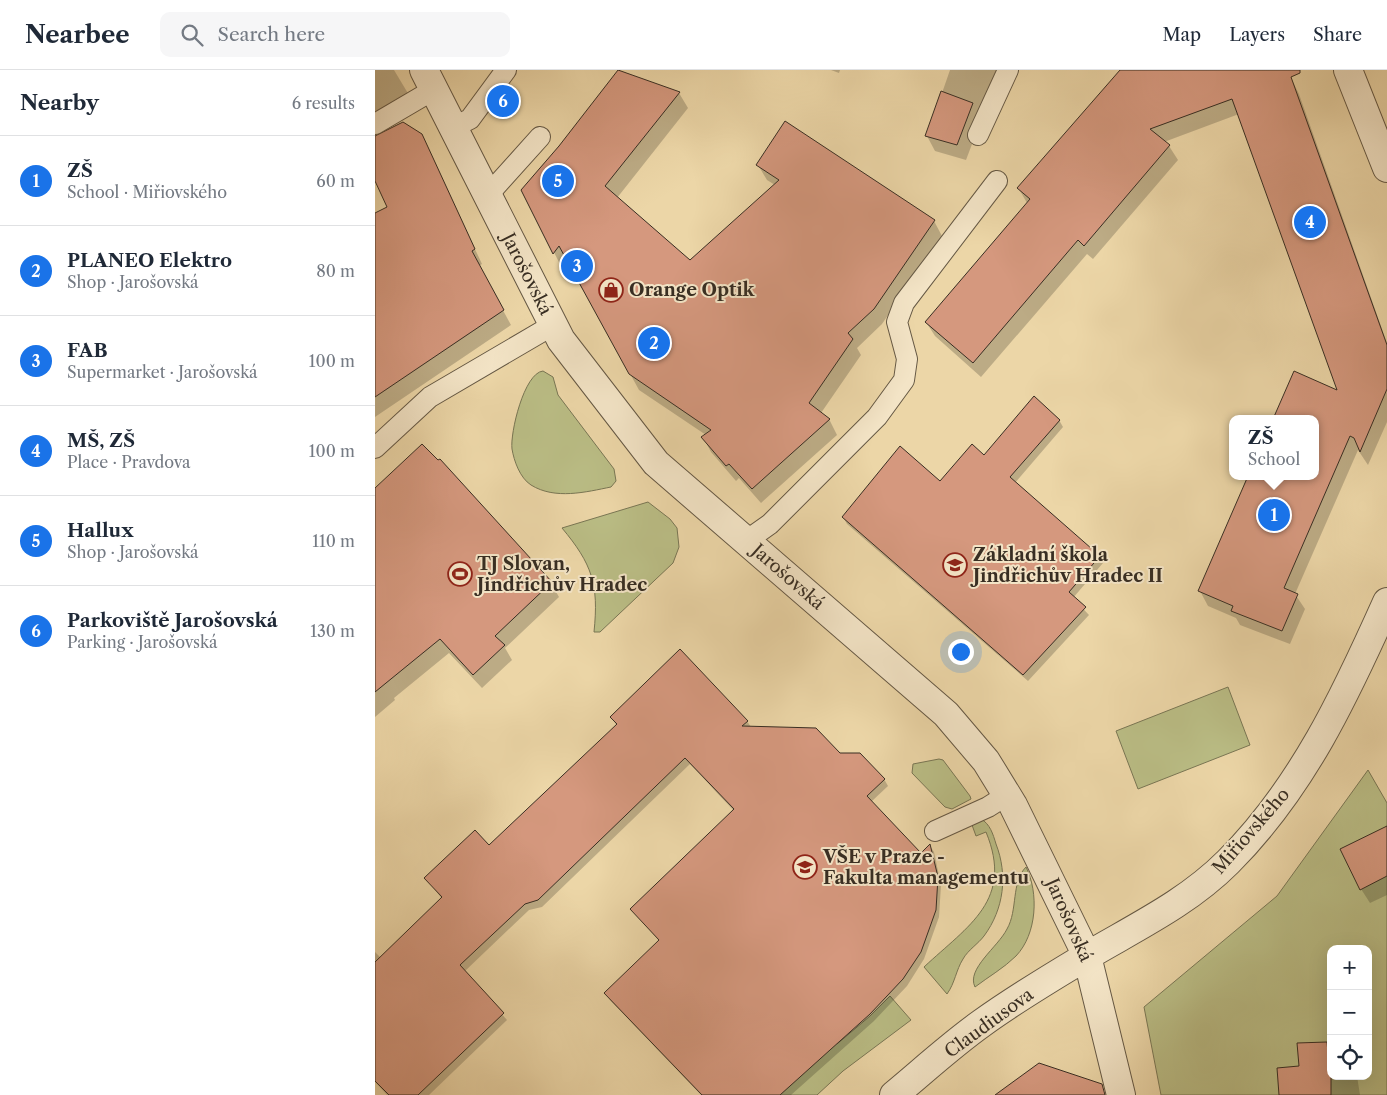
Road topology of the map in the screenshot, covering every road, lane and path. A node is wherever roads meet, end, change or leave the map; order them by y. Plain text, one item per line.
1 (506, 70) edge
2 (1008, 70) edge
3 (1348, 70) edge
4 (429, 80) edge
5 (375, 124) edge
6 (453, 128) junction
7 (978, 135) dead end
8 (539, 137) dead end
9 (1387, 168) edge
10 (997, 181) dead end
11 (487, 196) junction
12 (553, 325) junction
13 (375, 448) edge
14 (746, 541) junction
15 (1387, 602) edge
16 (1007, 795) junction
17 (935, 832) dead end
18 (1087, 956) junction
19 (894, 1095) edge
20 (1121, 1095) edge

1 - 6 lane
2 - 7 lane
3 - 9 street
4 - 5 lane
4 - 6 street, Jarošovská
6 - 11 street, Jarošovská
8 - 11 lane
10 - 14 lane
11 - 12 street, Jarošovská
12 - 13 lane
12 - 14 street, Jarošovská
14 - 16 street, Jarošovská
15 - 18 street, Miřiovského
16 - 17 lane
16 - 18 street, Jarošovská
18 - 19 street, Claudiusova
18 - 20 street, Jarošovská

